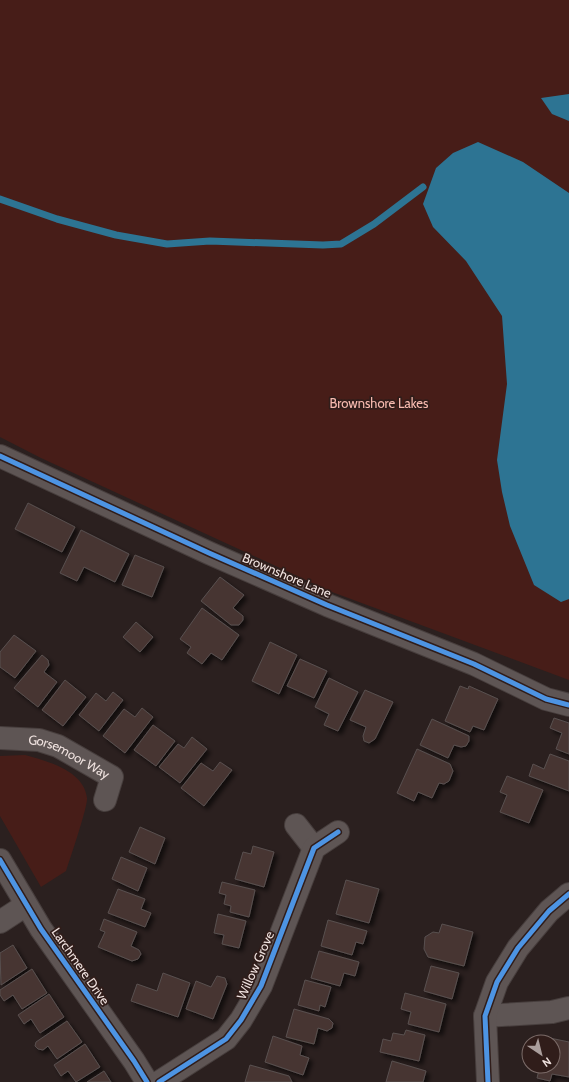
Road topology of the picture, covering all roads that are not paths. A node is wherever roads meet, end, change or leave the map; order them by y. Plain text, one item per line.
1 (0, 456) edge
2 (569, 705) edge
3 (0, 738) edge
4 (105, 800) dead end
5 (296, 825) dead end
6 (338, 832) dead end
7 (314, 848) junction
8 (0, 860) edge
9 (569, 894) edge
10 (26, 905) junction
11 (0, 922) edge
12 (569, 1008) edge
13 (485, 1016) junction
14 (147, 1082) edge
15 (158, 1082) edge
16 (488, 1082) edge

1 - 2 street, Brownshore Lane
3 - 4 street, Gorsemoor Way
5 - 7 street
6 - 7 street
7 - 15 street, Willow Grove
8 - 10 street, Larchmere Drive
9 - 13 street
10 - 11 street
10 - 14 street, Larchmere Drive
12 - 13 street
13 - 16 street

